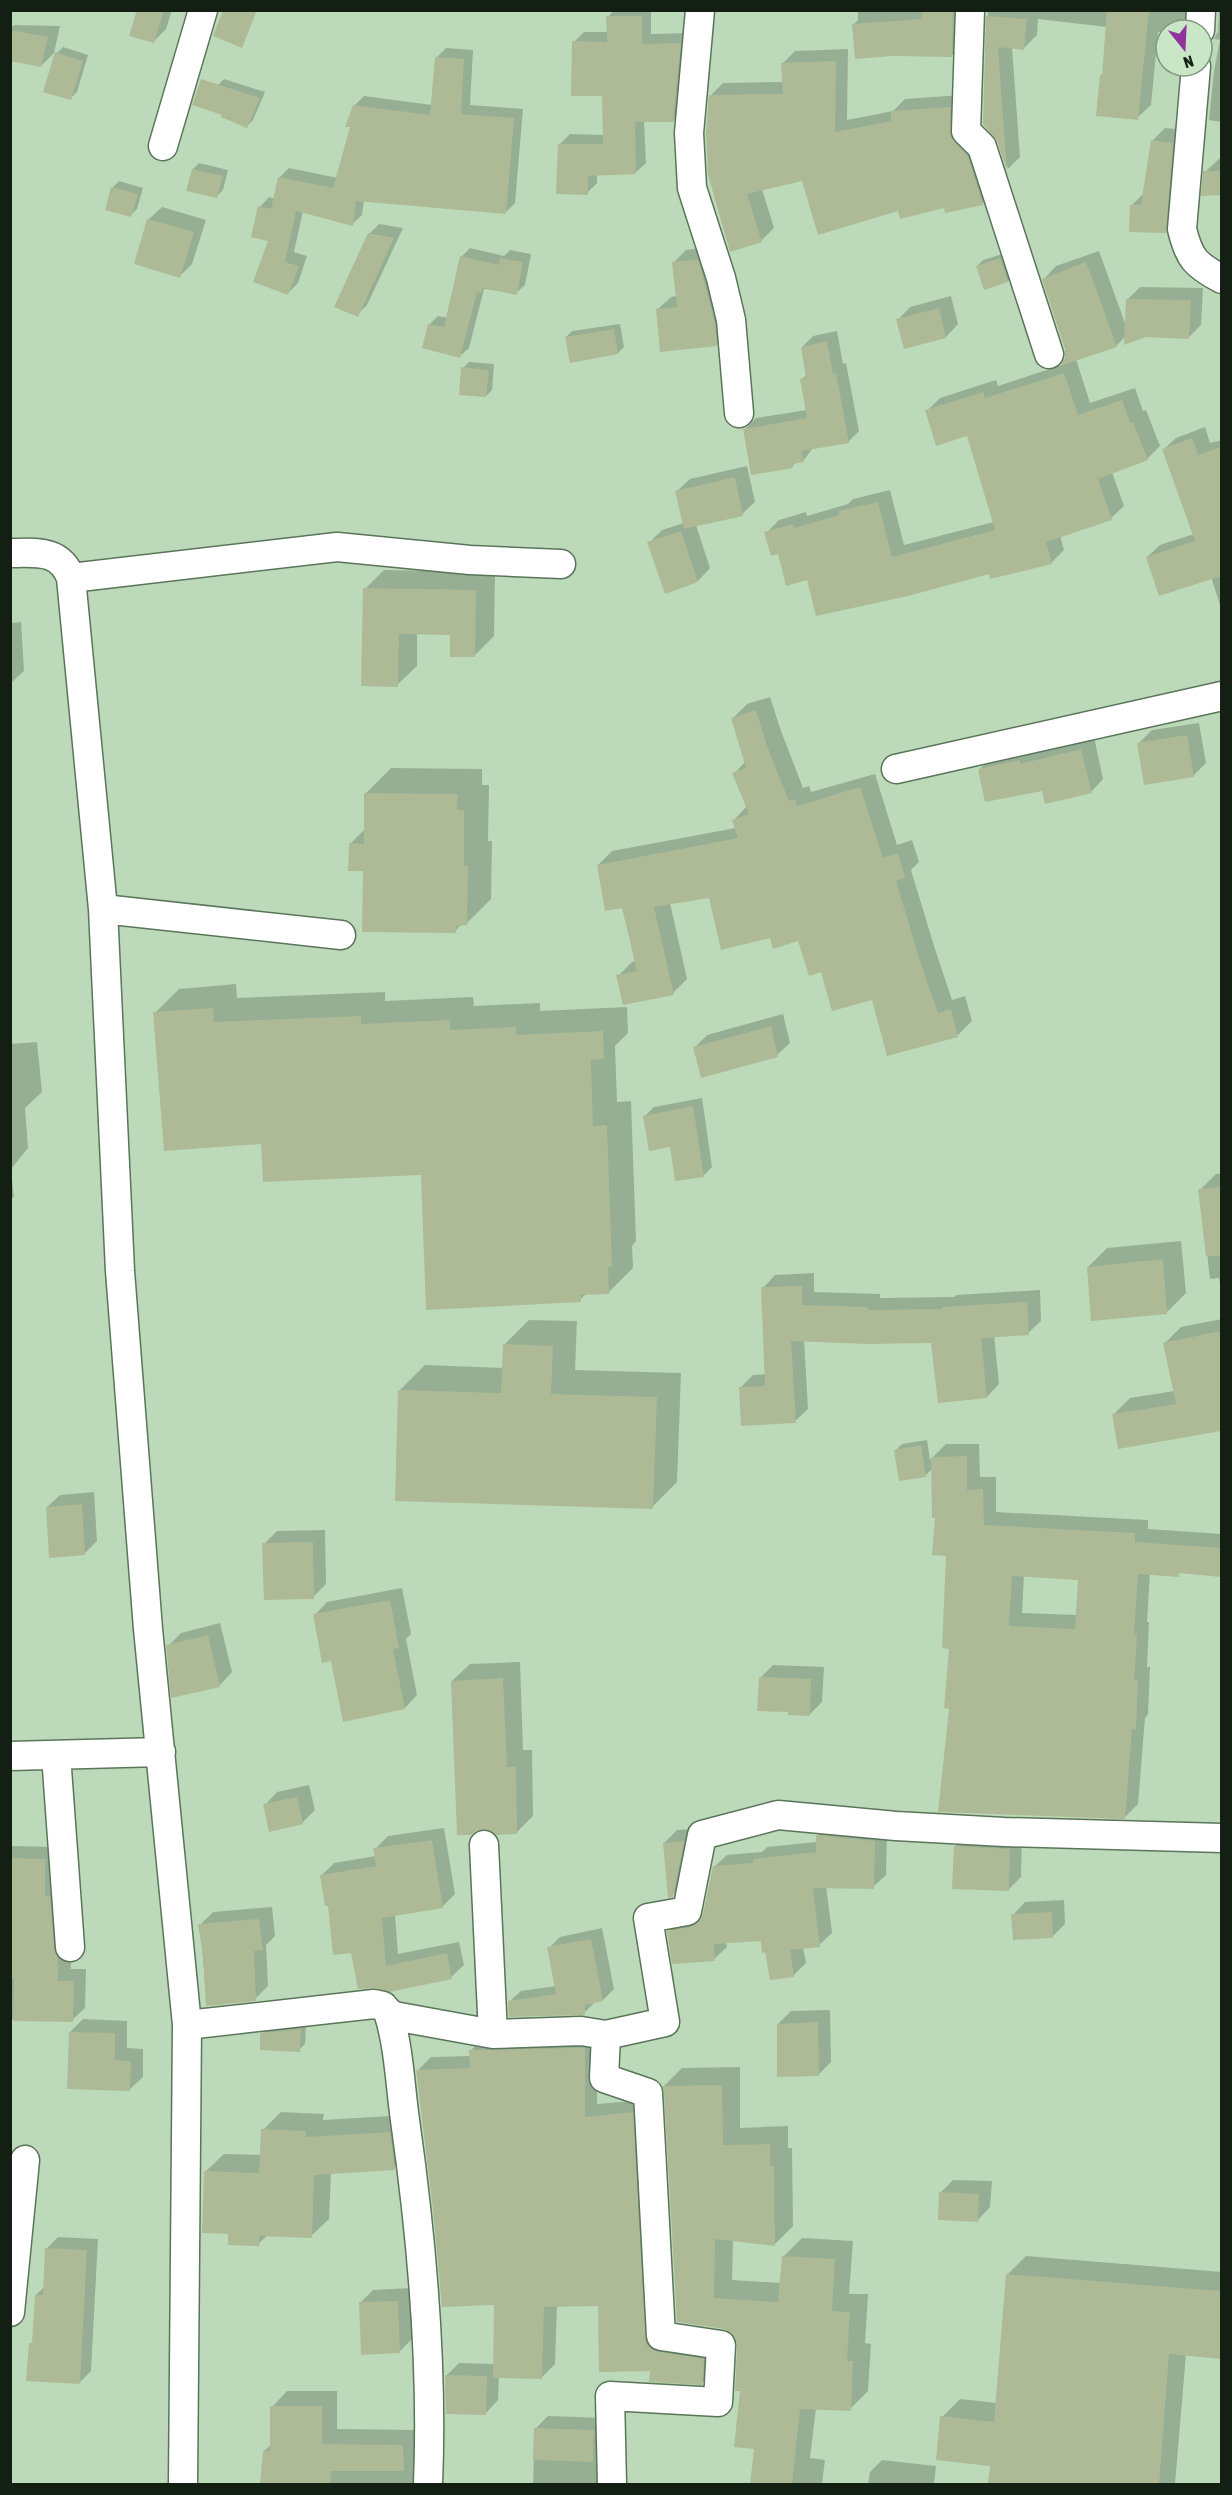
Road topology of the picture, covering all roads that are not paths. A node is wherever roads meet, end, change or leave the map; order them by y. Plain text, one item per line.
1 (203, 10) edge
2 (700, 10) edge
3 (970, 10) edge
4 (1195, 78) edge
5 (162, 146) dead end
6 (1221, 279) edge
7 (1049, 354) dead end
8 (739, 413) dead end
9 (10, 553) edge
10 (561, 564) dead end
11 (71, 578) junction
12 (1221, 696) edge
13 (896, 769) dead end
14 (103, 909) junction
15 (342, 935) dead end
16 (161, 1752) junction
17 (56, 1755) junction
18 (10, 1756) edge
19 (1221, 1838) edge
20 (484, 1845) dead end
21 (70, 1947) dead end
22 (388, 2012) junction
23 (187, 2025) junction
24 (493, 2034) junction
25 (606, 2035) junction
26 (25, 2160) dead end
27 (10, 2312) edge
28 (183, 2484) edge
29 (428, 2484) edge
30 (612, 2484) edge

1 - 5 street
2 - 8 street
3 - 7 street
4 - 6 street
9 - 11 street
10 - 11 street
11 - 14 street
12 - 13 street
14 - 15 street
14 - 16 street
16 - 17 street
16 - 23 street
17 - 18 street
17 - 21 street
19 - 25 street
20 - 24 street
22 - 23 street
22 - 24 street
22 - 29 street
23 - 28 street
24 - 25 street
25 - 30 street
26 - 27 street

